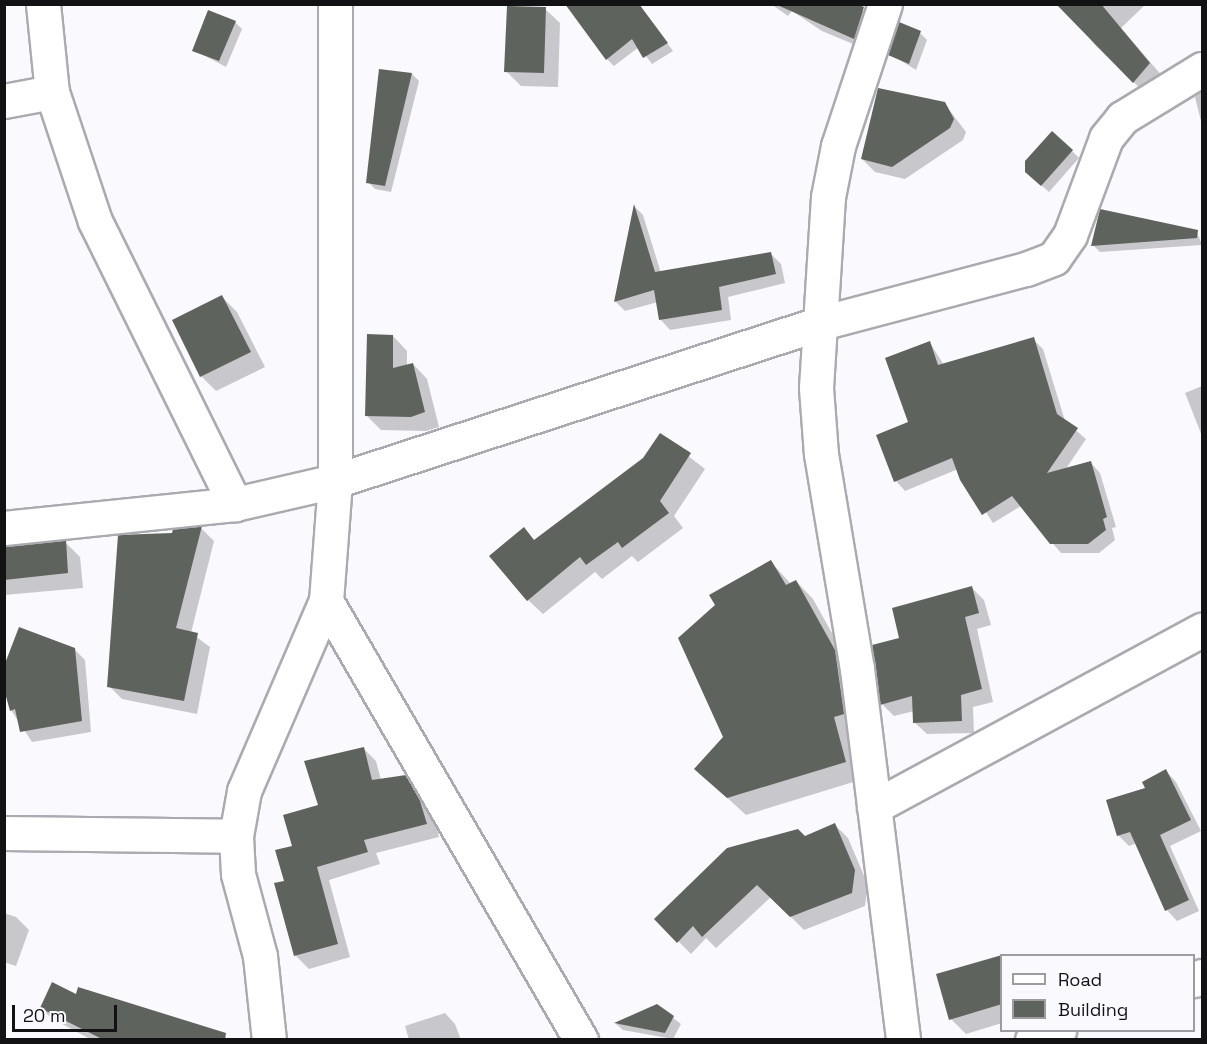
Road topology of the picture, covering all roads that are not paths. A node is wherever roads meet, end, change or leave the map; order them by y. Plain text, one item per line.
1 (43, 4) edge
2 (885, 4) edge
3 (333, 7) edge
4 (1203, 69) edge
5 (52, 92) junction
6 (4, 101) edge
7 (821, 323) junction
8 (335, 481) junction
9 (235, 504) junction
10 (4, 528) edge
11 (326, 601) junction
12 (1203, 630) edge
13 (874, 807) junction
14 (4, 833) edge
15 (236, 836) junction
16 (1054, 1032) edge
17 (269, 1040) edge
18 (581, 1040) edge
19 (903, 1040) edge
20 (1032, 1040) edge

1 - 5 street
2 - 7 street
3 - 8 street
4 - 7 street
5 - 6 street
5 - 9 street
7 - 8 street
7 - 13 street
8 - 9 street
8 - 11 street
9 - 10 street
11 - 15 street
11 - 18 street
12 - 13 street
13 - 19 street
14 - 15 street
15 - 17 street
16 - 20 street

